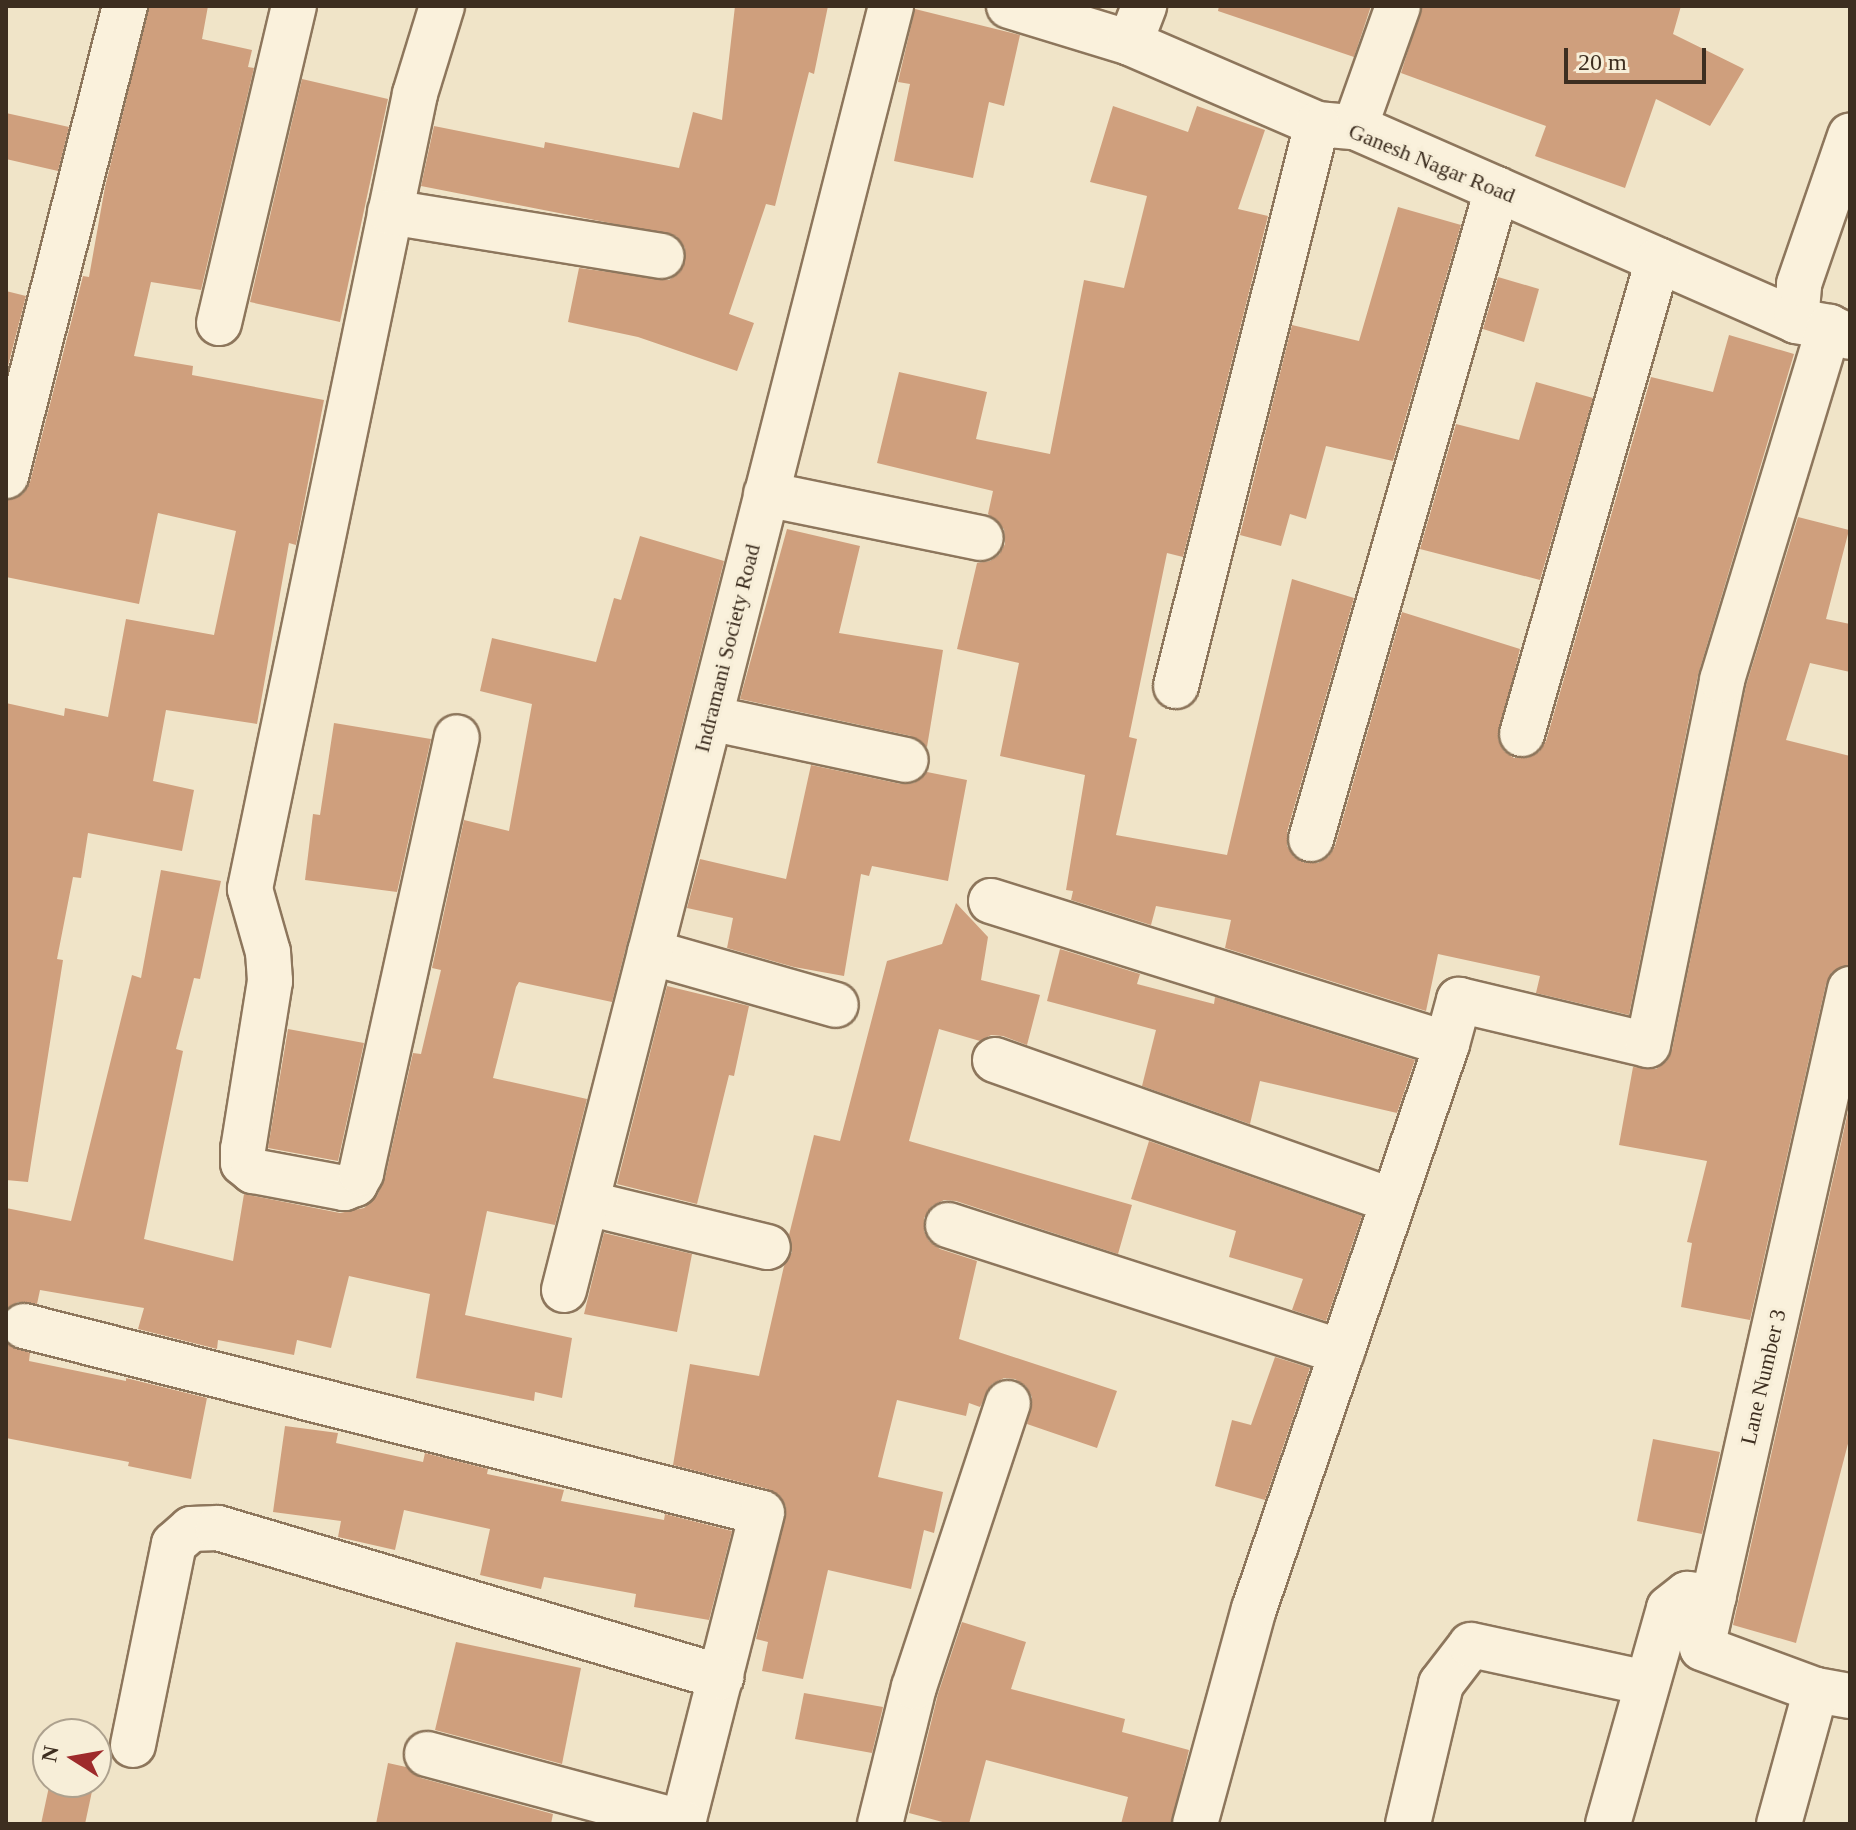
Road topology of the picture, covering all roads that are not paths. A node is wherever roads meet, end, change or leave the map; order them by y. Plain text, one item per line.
1 (125, 6) edge
2 (294, 6) edge
3 (442, 6) edge
4 (891, 6) edge
5 (1009, 6) edge
6 (1398, 6) edge
7 (1137, 24) edge
8 (1336, 125) junction
9 (1850, 136) edge
10 (1497, 189) junction
11 (390, 212) junction
12 (661, 256) dead end
13 (1658, 260) junction
14 (219, 323) dead end
15 (1825, 328) edge
16 (6, 476) edge
17 (766, 494) junction
18 (981, 538) dead end
19 (1176, 686) dead end
20 (710, 718) junction
21 (1522, 734) dead end
22 (457, 737) dead end
23 (906, 760) dead end
24 (1311, 839) dead end
25 (991, 901) dead end
26 (650, 952) junction
27 (1850, 989) edge
28 (836, 1005) dead end
29 (1447, 1044) junction
30 (995, 1060) dead end
31 (1393, 1201) junction
32 (587, 1203) junction
33 (948, 1225) dead end
34 (768, 1247) dead end
35 (564, 1290) dead end
36 (24, 1326) dead end
37 (1342, 1352) junction
38 (1008, 1403) dead end
39 (1714, 1597) junction
40 (721, 1677) junction
41 (1647, 1683) junction
42 (1833, 1693) edge
43 (133, 1745) dead end
44 (427, 1754) dead end
45 (684, 1824) edge
46 (880, 1824) edge
47 (1195, 1824) edge
48 (1408, 1824) edge
49 (1608, 1824) edge
50 (1779, 1824) edge

1 - 16 street
2 - 14 street
3 - 11 street
4 - 17 street, Indramani Society Road
5 - 7 street, Ganesh Nagar Road
6 - 8 street
7 - 8 street, Ganesh Nagar Road
8 - 10 street, Ganesh Nagar Road
8 - 19 street
9 - 15 street
10 - 13 street, Ganesh Nagar Road
10 - 24 street
11 - 12 street
11 - 22 street
13 - 15 street, Ganesh Nagar Road
13 - 21 street
15 - 29 street
17 - 18 street
17 - 20 street, Indramani Society Road
20 - 23 street
20 - 26 street, Indramani Society Road
25 - 29 street
26 - 28 street
26 - 32 street, Indramani Society Road
27 - 39 street, Lane Number 3
29 - 31 street
30 - 31 street
31 - 37 street
32 - 34 street
32 - 35 street, Indramani Society Road
33 - 37 street
36 - 40 street
37 - 47 street
38 - 46 street
39 - 41 street
39 - 42 street, Lane Number 3
40 - 43 street
40 - 45 street
41 - 48 street
41 - 49 street
42 - 50 street
44 - 45 street

